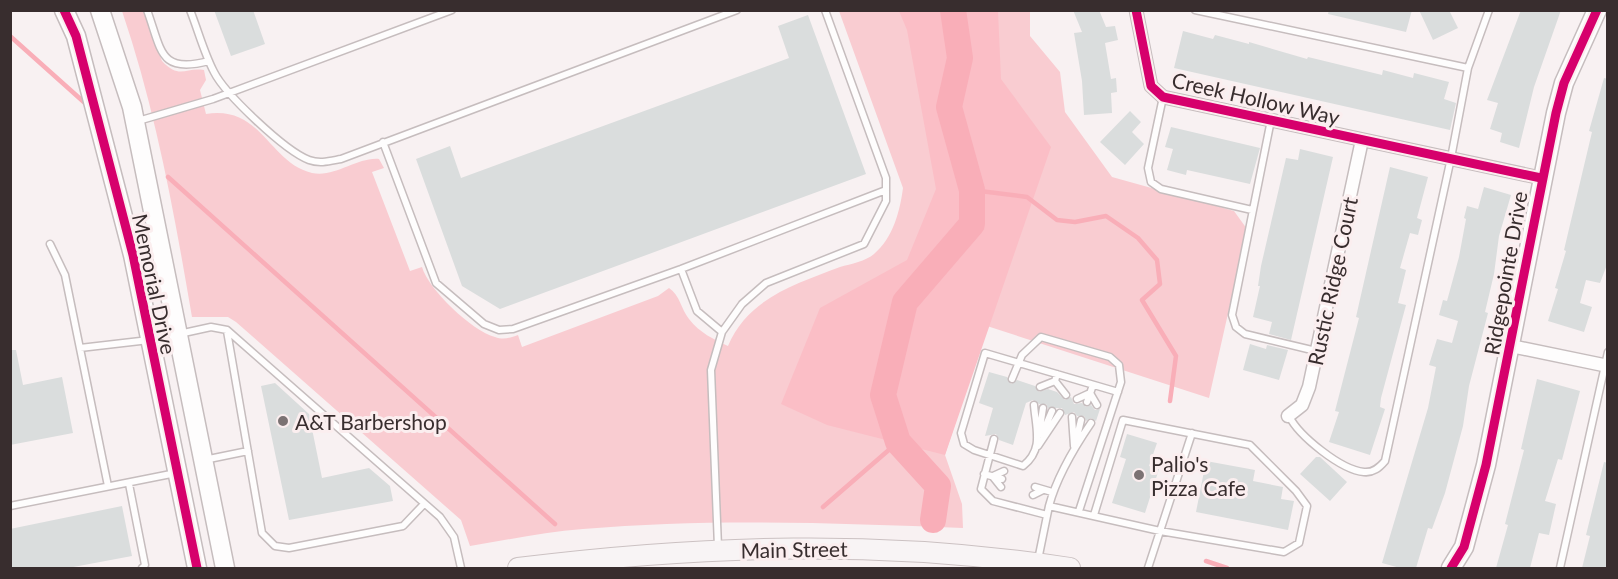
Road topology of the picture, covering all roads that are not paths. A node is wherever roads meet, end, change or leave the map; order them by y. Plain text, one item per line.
1 (64, 10) edge
2 (100, 10) edge
3 (147, 10) edge
4 (190, 10) edge
5 (452, 10) edge
6 (737, 10) edge
7 (825, 10) edge
8 (1136, 10) edge
9 (1196, 10) edge
10 (1489, 10) edge
11 (1597, 10) edge
12 (209, 61) junction
13 (1468, 68) junction
14 (227, 94) junction
15 (1163, 97) junction
16 (1271, 120) junction
17 (135, 122) junction
18 (1362, 140) junction
19 (383, 142) junction
20 (1451, 158) junction
21 (1541, 178) junction
22 (886, 190) junction
23 (1252, 210) junction
24 (50, 244) dead end
25 (681, 269) junction
26 (227, 330) junction
27 (722, 332) junction
28 (178, 334) junction
29 (150, 340) junction
30 (1510, 345) junction
31 (80, 348) junction
32 (1317, 351) junction
33 (1608, 352) edge
34 (1018, 362) junction
35 (1606, 366) edge
36 (1056, 377) junction
37 (1012, 379) dead end
38 (1093, 385) junction
39 (1040, 387) dead end
40 (1048, 389) dead end
41 (1118, 392) junction
42 (1058, 393) dead end
43 (1090, 393) junction
44 (1066, 395) dead end
45 (1077, 399) dead end
46 (1088, 402) dead end
47 (1034, 405) dead end
48 (1097, 405) dead end
49 (1043, 408) dead end
50 (1056, 412) dead end
51 (1288, 416) joint
52 (1072, 417) dead end
53 (1081, 420) dead end
54 (1091, 423) dead end
55 (1192, 433) junction
56 (994, 439) dead end
57 (1037, 446) junction
58 (1074, 447) junction
59 (248, 451) junction
60 (989, 455) junction
61 (203, 460) junction
62 (1004, 471) dead end
63 (177, 473) junction
64 (984, 474) junction
65 (993, 476) junction
66 (1002, 479) dead end
67 (1036, 479) dead end
68 (129, 484) junction
69 (108, 486) junction
70 (1000, 487) dead end
71 (1035, 487) dead end
72 (1044, 489) junction
73 (1052, 492) junction
74 (1032, 495) dead end
75 (11, 504) edge
76 (424, 504) junction
77 (1049, 506) junction
78 (1079, 512) junction
79 (1047, 515) junction
80 (1094, 515) junction
81 (1160, 531) junction
82 (1464, 547) junction
83 (718, 550) junction
84 (1037, 563) junction
85 (142, 568) edge
86 (197, 568) edge
87 (225, 568) edge
88 (460, 568) edge
89 (518, 568) edge
90 (1070, 568) edge
91 (1148, 568) edge
92 (1451, 568) edge
93 (1465, 568) edge
94 (1560, 568) edge

1 - 29 street, Memorial Drive
2 - 17 street, Memorial Drive
3 - 12 lane
4 - 12 lane
5 - 14 lane
6 - 19 lane
7 - 22 lane
8 - 15 street, Creek Hollow Way
9 - 13 lane
10 - 13 lane
11 - 21 street, Ridgepointe Drive
12 - 14 lane
13 - 20 lane
14 - 17 lane
14 - 19 lane
15 - 16 street, Creek Hollow Way
15 - 23 lane
16 - 18 street, Creek Hollow Way
16 - 23 lane
17 - 28 street, Memorial Drive
18 - 20 street, Creek Hollow Way
18 - 32 street, Rustic Ridge Court
19 - 25 lane
20 - 21 street, Creek Hollow Way
20 - 51 lane
21 - 30 street, Ridgepointe Drive
22 - 25 lane
22 - 27 lane
23 - 32 lane
24 - 31 lane
25 - 27 lane
26 - 28 lane
26 - 59 lane
26 - 76 lane
27 - 83 lane
28 - 29 street
28 - 61 street, Memorial Drive
29 - 31 lane
29 - 63 street, Memorial Drive
30 - 35 street
30 - 82 street, Ridgepointe Drive
31 - 69 lane
32 - 51 street, Rustic Ridge Court
33 - 35 lane
34 - 36 lane
34 - 37 lane
34 - 41 lane
34 - 60 lane
35 - 94 lane
36 - 38 lane
36 - 39 lane
36 - 40 lane
36 - 42 lane
36 - 44 lane
38 - 41 lane
38 - 43 lane
41 - 78 lane
43 - 45 lane
43 - 46 lane
43 - 48 lane
47 - 57 lane
49 - 57 lane
50 - 57 lane
52 - 58 lane
53 - 58 lane
54 - 58 lane
55 - 80 lane
55 - 81 lane
55 - 81 lane
56 - 60 lane
57 - 60 lane
58 - 73 lane
59 - 61 lane
59 - 76 lane
60 - 64 lane
61 - 87 street, Memorial Drive
62 - 65 lane
63 - 68 lane
63 - 86 street, Memorial Drive
64 - 65 lane
64 - 79 lane
65 - 66 lane
65 - 70 lane
67 - 72 lane
68 - 69 lane
68 - 85 lane
69 - 75 lane
71 - 72 lane
72 - 73 lane
72 - 74 lane
73 - 77 lane
76 - 88 lane
77 - 78 lane
77 - 79 lane
78 - 80 lane
79 - 84 lane
80 - 81 lane
81 - 91 lane
82 - 92 street, Ridgepointe Drive
82 - 93 street, Ridgepointe Drive
83 - 84 main road, Main Street
83 - 89 main road, Main Street
84 - 90 main road, Main Street

